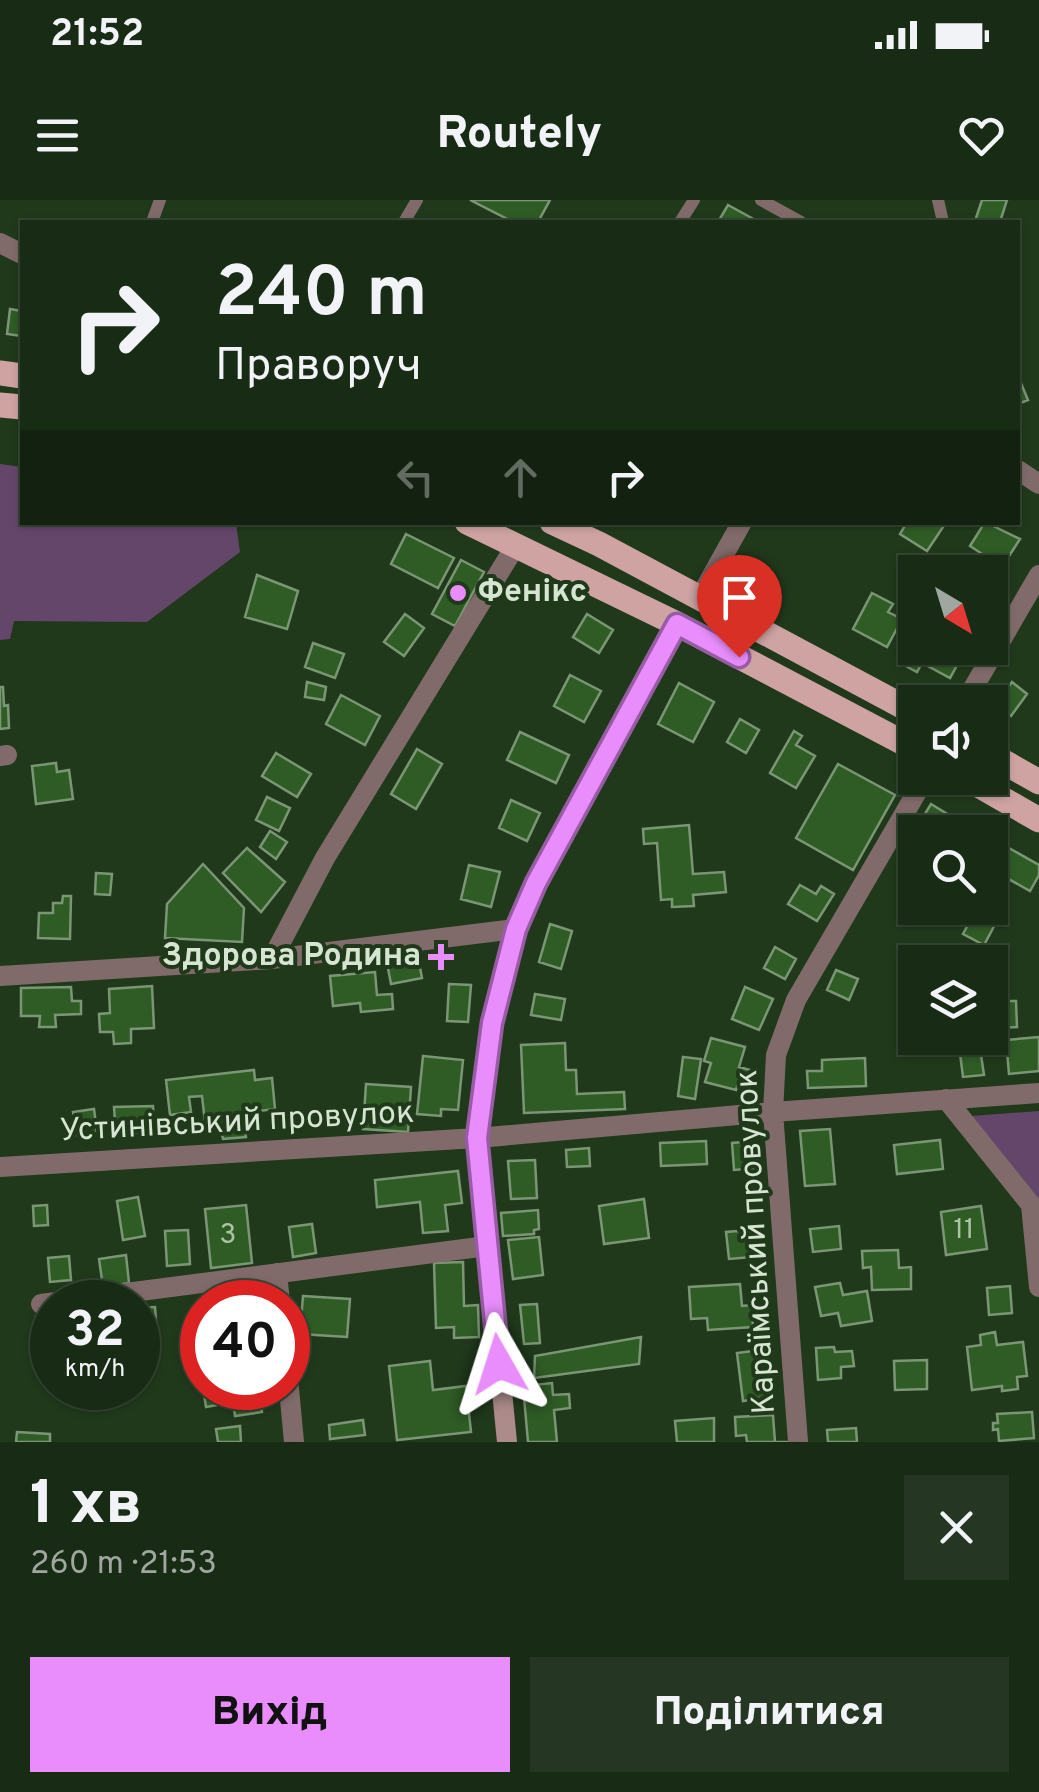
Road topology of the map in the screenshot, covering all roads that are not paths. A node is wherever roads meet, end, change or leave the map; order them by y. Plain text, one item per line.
1 (760, 200) edge
2 (797, 220) edge
3 (474, 525) edge
4 (558, 525) edge
5 (740, 525) edge
6 (516, 544) junction
7 (1039, 574) edge
8 (699, 599) junction
9 (677, 624) junction
10 (975, 685) edge
11 (898, 704) edge
12 (898, 740) edge
13 (1008, 764) edge
14 (1039, 782) edge
15 (916, 795) edge
16 (996, 795) edge
17 (1039, 820) edge
18 (516, 929) junction
19 (272, 958) junction
20 (0, 976) edge
21 (1039, 1093) edge
22 (946, 1099) junction
23 (773, 1112) junction
24 (477, 1138) junction
25 (0, 1167) edge
26 (487, 1246) junction
27 (277, 1273) junction
28 (278, 1280) edge
29 (1039, 1287) edge
30 (160, 1288) edge
31 (291, 1410) edge
32 (294, 1442) edge
33 (506, 1442) edge
34 (798, 1442) edge

1 - 2 lane
3 - 6 main road
4 - 8 main road
5 - 8 street
6 - 9 main road
6 - 19 street
7 - 10 street
8 - 11 main road
9 - 12 main road
9 - 18 street
13 - 14 main road
15 - 23 street, Караїмський провулок
16 - 17 main road
18 - 19 street
18 - 24 street
19 - 20 street
21 - 22 street, Устинівський провулок
22 - 23 street, Устинівський провулок
22 - 29 street
23 - 24 street, Устинівський провулок
23 - 34 street, Караїмський провулок
24 - 25 street, Устинівський провулок
24 - 26 street
26 - 27 street
26 - 33 street
27 - 28 street
27 - 30 street
31 - 32 street

